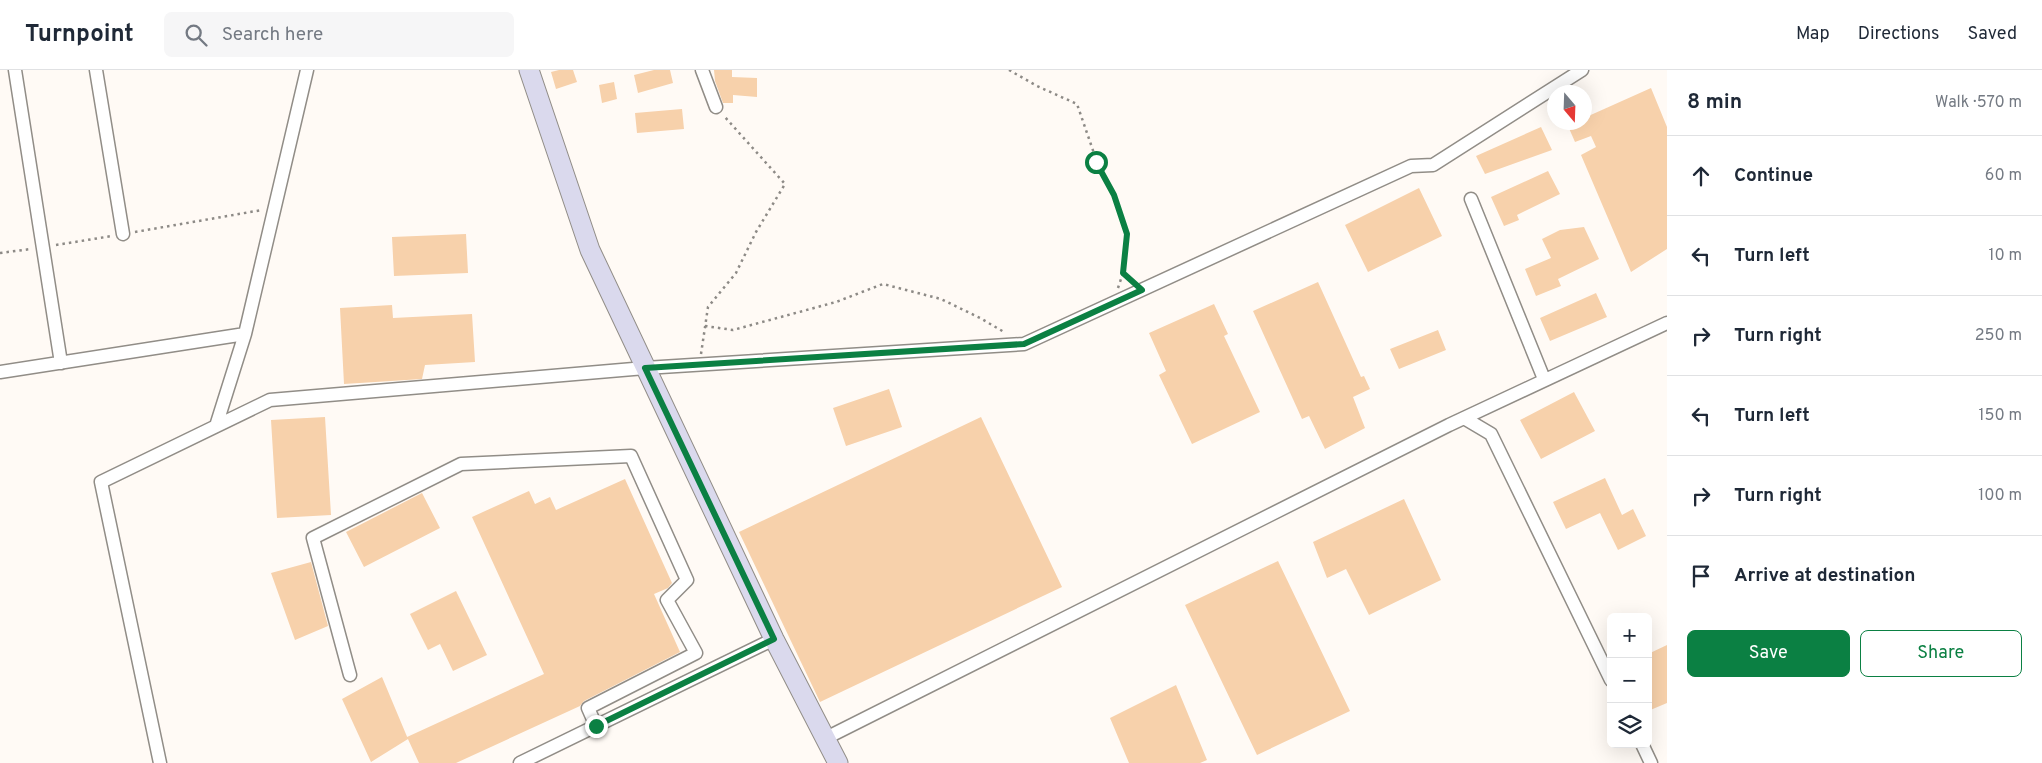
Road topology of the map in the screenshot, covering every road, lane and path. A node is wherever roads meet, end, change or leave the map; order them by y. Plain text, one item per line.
1 (14, 70) edge
2 (96, 70) edge
3 (306, 70) edge
4 (529, 70) edge
5 (702, 70) edge
6 (1009, 70) edge
7 (1582, 70) edge
8 (716, 107) joint
9 (1471, 199) dead end
10 (264, 210) dead end
11 (122, 234) junction
12 (42, 247) junction
13 (0, 253) edge
14 (1142, 290) junction
15 (1667, 322) edge
16 (705, 326) junction
17 (246, 334) junction
18 (1024, 344) junction
19 (61, 363) junction
20 (699, 364) junction
21 (645, 368) junction
22 (0, 372) edge
23 (1544, 379) junction
24 (1464, 418) junction
25 (216, 426) junction
26 (774, 639) junction
27 (1607, 672) edge
28 (350, 675) dead end
29 (596, 726) junction
30 (824, 738) junction
31 (1644, 748) edge
32 (160, 763) edge
33 (520, 763) edge
34 (838, 763) edge
35 (1651, 763) edge

1 - 12 street
2 - 11 street
3 - 17 street
4 - 21 main road
5 - 8 street
6 - 14 path
7 - 14 street
8 - 16 path
9 - 23 street
10 - 11 path
11 - 12 path
12 - 13 path
12 - 19 street
14 - 18 street
15 - 23 street
16 - 18 path
16 - 20 path
17 - 19 street
17 - 25 street
18 - 20 street
19 - 22 street
20 - 21 street
21 - 25 street
21 - 26 main road
23 - 24 street
24 - 27 street
24 - 30 street
25 - 32 street
26 - 29 street
26 - 30 main road
28 - 29 street
29 - 33 street
30 - 34 main road
31 - 35 street

